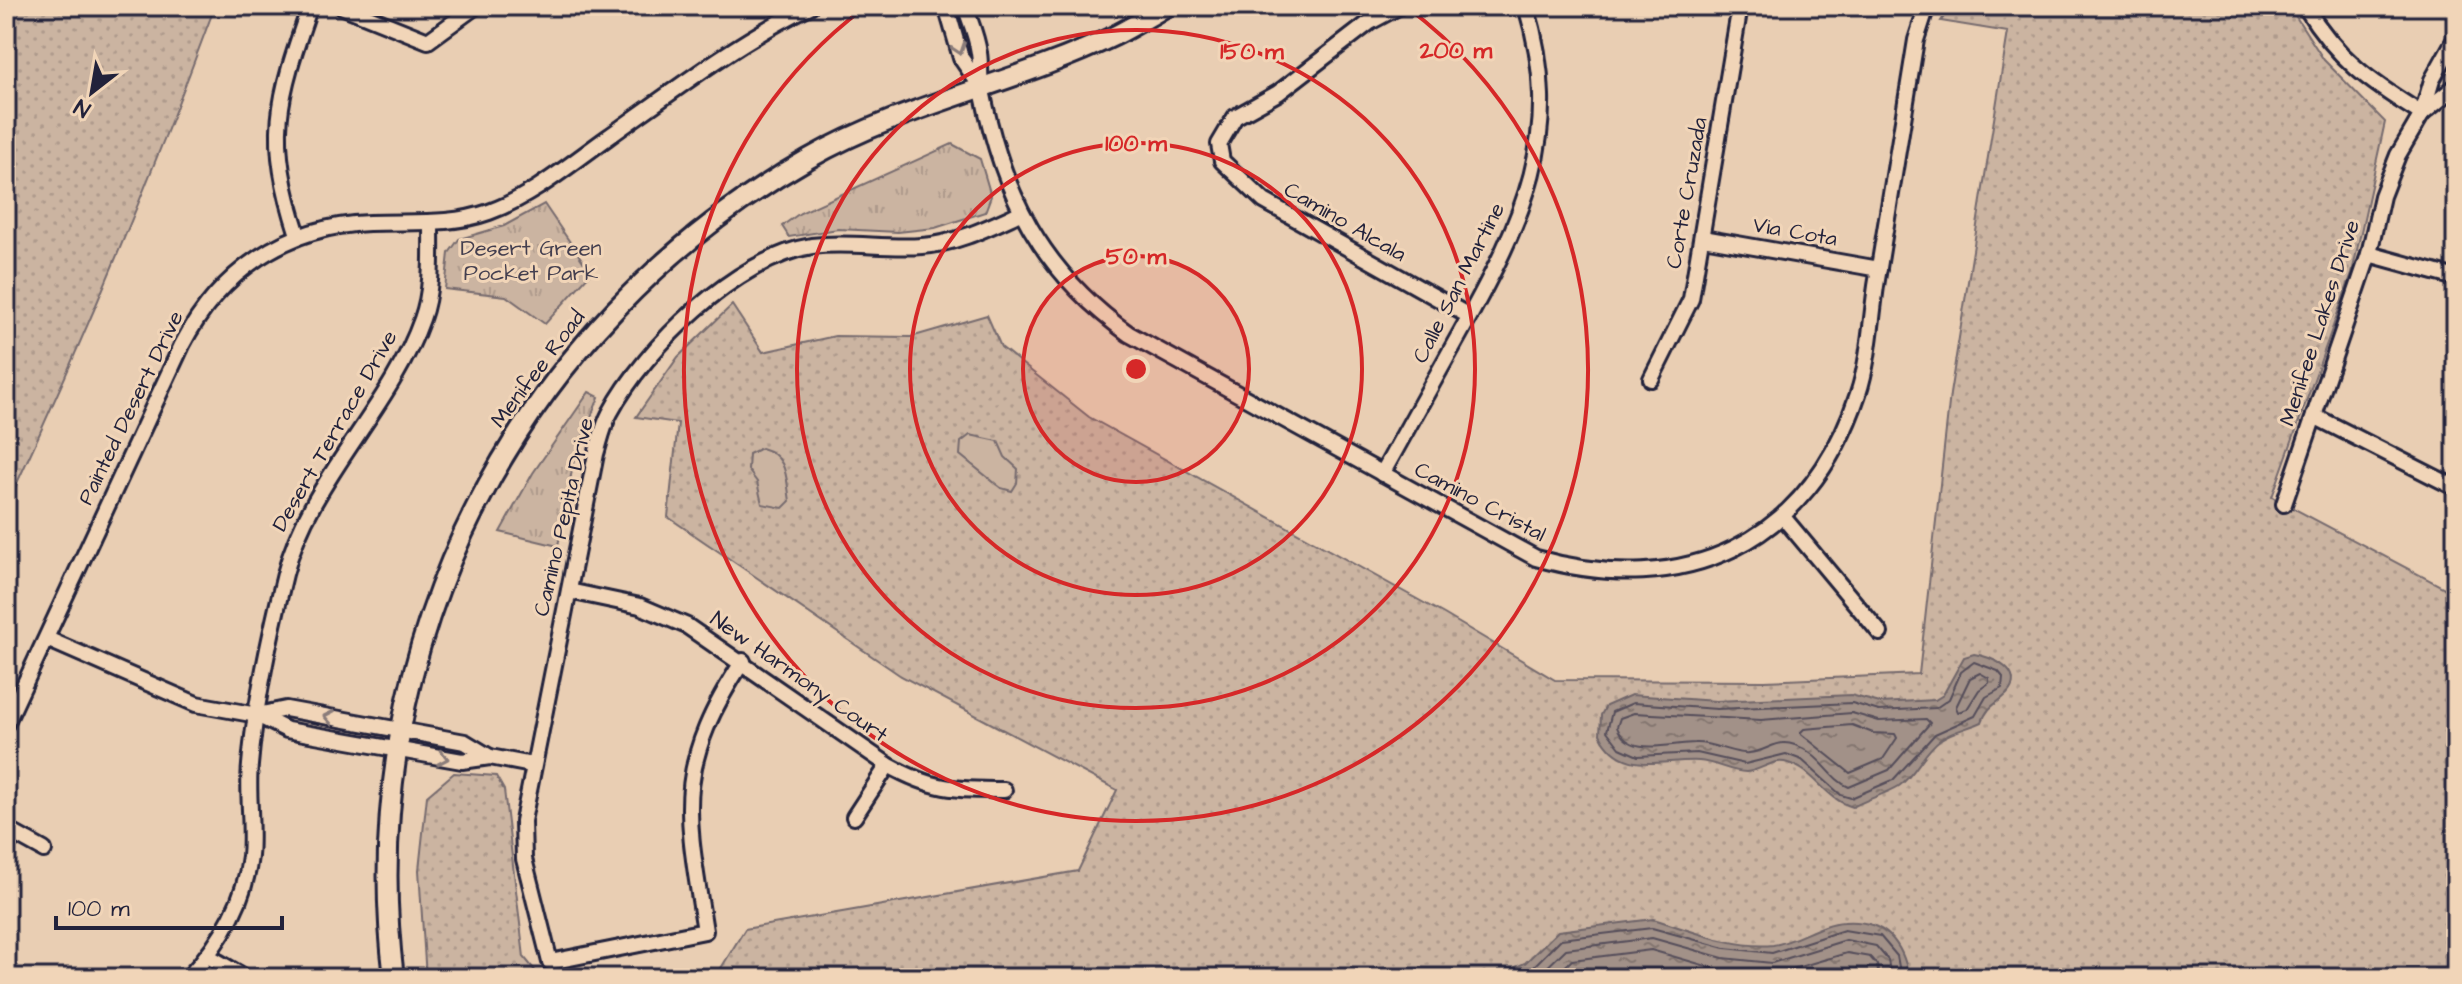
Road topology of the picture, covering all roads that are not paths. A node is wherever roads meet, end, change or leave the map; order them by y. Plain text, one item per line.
1 (310, 6) edge
2 (341, 6) edge
3 (476, 6) edge
4 (810, 6) edge
5 (946, 6) edge
6 (965, 6) edge
7 (1167, 6) edge
8 (1400, 6) edge
9 (1526, 6) edge
10 (1740, 6) edge
11 (1927, 6) edge
12 (2305, 6) edge
13 (2456, 37) edge
14 (2456, 86) edge
15 (981, 87) junction
16 (2422, 114) junction
17 (1020, 213) junction
18 (431, 223) junction
19 (298, 235) junction
20 (1703, 238) junction
21 (2369, 254) junction
22 (1879, 269) junction
23 (2456, 278) edge
24 (1469, 316) junction
25 (1651, 379) dead end
26 (2314, 416) junction
27 (1382, 474) junction
28 (2456, 488) edge
29 (2284, 504) dead end
30 (1783, 517) junction
31 (569, 591) junction
32 (1880, 633) dead end
33 (47, 639) junction
34 (743, 661) junction
35 (257, 715) junction
36 (6, 724) edge
37 (400, 730) junction
38 (396, 749) junction
39 (490, 757) junction
40 (532, 765) junction
41 (888, 765) junction
42 (1004, 790) dead end
43 (854, 817) dead end
44 (6, 829) edge
45 (44, 850) dead end
46 (208, 956) junction
47 (188, 978) edge
48 (246, 978) edge
49 (394, 978) edge

1 - 19 street
2 - 3 street
4 - 18 street, Painted Desert Drive
5 -> 15 street, Camino Cristal
6 - 15 street, Camino Cristal
7 - 15 main road, Menifee Road
8 - 24 street, Camino Alcala
9 - 24 street, Calle San Martine
10 - 20 street, Corte Cruzada
11 - 22 street, Camino Cristal
12 - 16 street
13 - 16 street, Menifee Lakes Drive
14 - 16 street, Menifee Lakes Drive
15 - 17 street, Camino Cristal
15 - 37 main road, Menifee Road
16 - 21 street, Menifee Lakes Drive
17 - 27 street, Camino Cristal
17 - 31 street, Camino Pepita Drive
18 - 19 street, Painted Desert Drive
18 - 35 street, Desert Terrace Drive
19 - 33 street, Painted Desert Drive
20 - 22 street, Via Cota
20 - 25 street, Corte Cruzada
21 - 23 street
21 - 26 street, Menifee Lakes Drive
22 - 30 street, Camino Cristal
24 - 27 street, Calle San Martine
26 - 28 street
26 - 29 street, Menifee Lakes Drive
27 - 30 street, Camino Cristal
30 - 32 street
31 - 34 street, New Harmony Court
31 - 40 street, Camino Pepita Drive
33 - 35 street
33 - 36 street, Painted Desert Drive
34 - 40 street, Camino Pepita Drive
34 - 41 street, New Harmony Court
37 -> 35 street
35 - 38 street
35 - 46 street, Desert Terrace Drive
37 - 38 main road, Menifee Road
37 - 39 street
38 -> 39 street
38 - 49 main road, Menifee Road
39 - 40 street
41 - 42 street, New Harmony Court
41 - 43 street
44 - 45 street
46 - 47 street, Desert Terrace Drive
46 - 48 street

